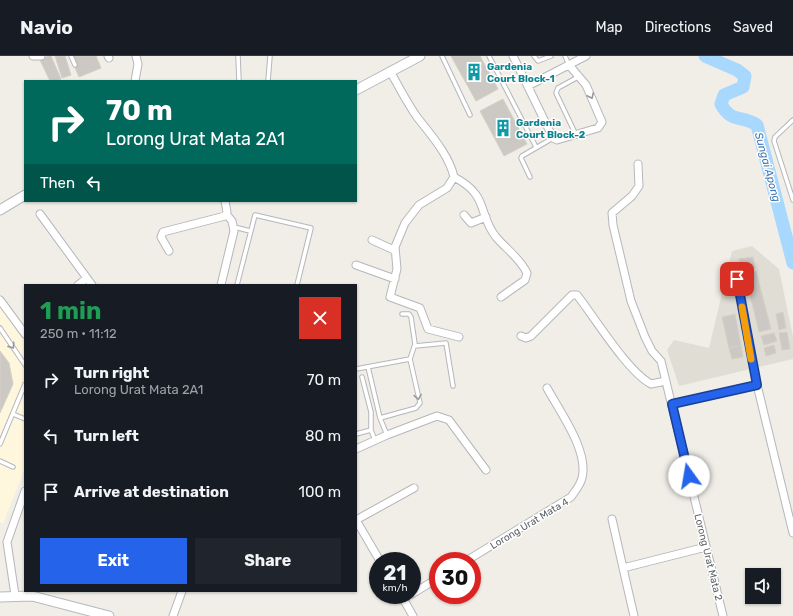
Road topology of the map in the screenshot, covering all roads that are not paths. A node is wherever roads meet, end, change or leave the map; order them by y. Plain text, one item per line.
1 (33, 56) edge
2 (41, 56) edge
3 (71, 56) edge
4 (136, 56) edge
5 (238, 56) edge
6 (270, 56) edge
7 (420, 56) edge
8 (442, 56) edge
9 (489, 56) edge
10 (513, 56) edge
11 (534, 56) edge
12 (551, 56) edge
13 (565, 56) edge
14 (586, 56) edge
15 (75, 65) dead end
16 (569, 65) junction
17 (390, 71) junction
18 (578, 77) junction
19 (135, 80) edge
20 (239, 80) edge
21 (268, 80) edge
22 (528, 86) junction
23 (357, 89) edge
24 (470, 115) dead end
25 (793, 120) edge
26 (576, 136) junction
27 (554, 138) junction
28 (536, 147) junction
29 (638, 164) dead end
30 (454, 177) junction
31 (530, 177) dead end
32 (24, 196) edge
33 (793, 200) edge
34 (225, 202) edge
35 (0, 210) edge
36 (40, 214) dead end
37 (226, 214) junction
38 (464, 215) dead end
39 (486, 217) junction
40 (234, 226) junction
41 (250, 231) junction
42 (372, 240) dead end
43 (394, 250) junction
44 (169, 251) dead end
45 (356, 265) dead end
46 (87, 278) junction
47 (737, 279) dead end
48 (395, 280) junction
49 (79, 284) edge
50 (91, 284) edge
51 (221, 284) edge
52 (237, 284) edge
53 (297, 284) edge
54 (501, 297) dead end
55 (0, 300) edge
56 (402, 314) dead end
57 (22, 324) edge
58 (0, 328) edge
59 (521, 336) dead end
60 (459, 337) dead end
61 (415, 346) junction
62 (410, 359) junction
63 (24, 364) edge
64 (368, 367) junction
65 (357, 369) edge
66 (362, 378) dead end
67 (666, 381) junction
68 (757, 385) junction
69 (24, 386) edge
70 (453, 386) dead end
71 (547, 388) dead end
72 (672, 404) junction
73 (13, 414) junction
74 (380, 418) junction
75 (24, 419) edge
76 (371, 430) junction
77 (357, 434) edge
78 (386, 434) junction
79 (1, 439) edge
80 (375, 440) junction
81 (0, 444) edge
82 (357, 449) edge
83 (0, 462) edge
84 (14, 467) dead end
85 (486, 470) dead end
86 (414, 488) dead end
87 (24, 494) edge
88 (357, 519) edge
89 (612, 519) dead end
90 (357, 522) edge
91 (793, 533) edge
92 (4, 542) edge
93 (706, 547) junction
94 (375, 552) edge
95 (481, 552) edge
96 (623, 568) junction
97 (182, 592) edge
98 (15, 595) junction
99 (0, 596) edge
100 (406, 604) edge
101 (110, 616) edge
102 (173, 616) edge
103 (413, 616) edge
104 (634, 616) edge
105 (723, 616) edge

1 - 2 street
3 - 15 lane
4 - 19 street
5 - 20 lane
6 - 21 lane
7 - 17 street
8 - 24 lane
9 - 28 lane
10 - 22 street
11 - 12 lane
13 - 16 lane
14 - 16 street
16 - 18 street
16 - 22 street
17 - 23 street
17 - 30 street
18 - 26 lane
18 -> 26 street
22 - 27 street
25 - 33 lane
26 - 27 street
27 - 28 lane
28 - 31 lane
29 - 67 street, Lorong Urat Mata 2
30 - 39 street
30 - 43 street
32 - 35 street
34 - 37 street
36 - 46 street
37 - 40 street
37 - 44 street
38 - 39 street
39 - 54 street
40 - 41 lane
40 - 51 street
41 - 52 lane
41 - 53 lane
42 - 43 street
43 - 48 street
45 - 48 street
46 - 49 street
46 - 50 street
47 - 68 lane
48 - 60 street
55 - 57 street
56 - 61 lane
58 -> 63 lane
59 - 67 street
61 - 62 lane
61 - 70 lane
62 - 64 lane
62 -> 74 lane
64 - 65 lane
64 - 74 lane
66 - 76 lane
67 - 72 street, Lorong Urat Mata 2
68 - 72 street
68 - 91 street
69 - 73 lane
71 - 95 street, Lorong Urat Mata 4
72 - 93 street, Lorong Urat Mata 2
73 - 75 lane
73 - 79 lane
74 - 78 lane
76 - 77 lane
76 - 80 lane
78 - 80 street
78 - 85 street
79 - 81 lane
80 - 82 street
83 - 84 lane
86 - 88 street
87 - 92 street
89 - 96 street
90 - 94 street
92 - 98 street
93 - 96 street
93 - 105 street, Lorong Urat Mata 2
96 - 104 street
97 - 102 street
98 - 99 street
98 - 101 street
100 - 103 street

